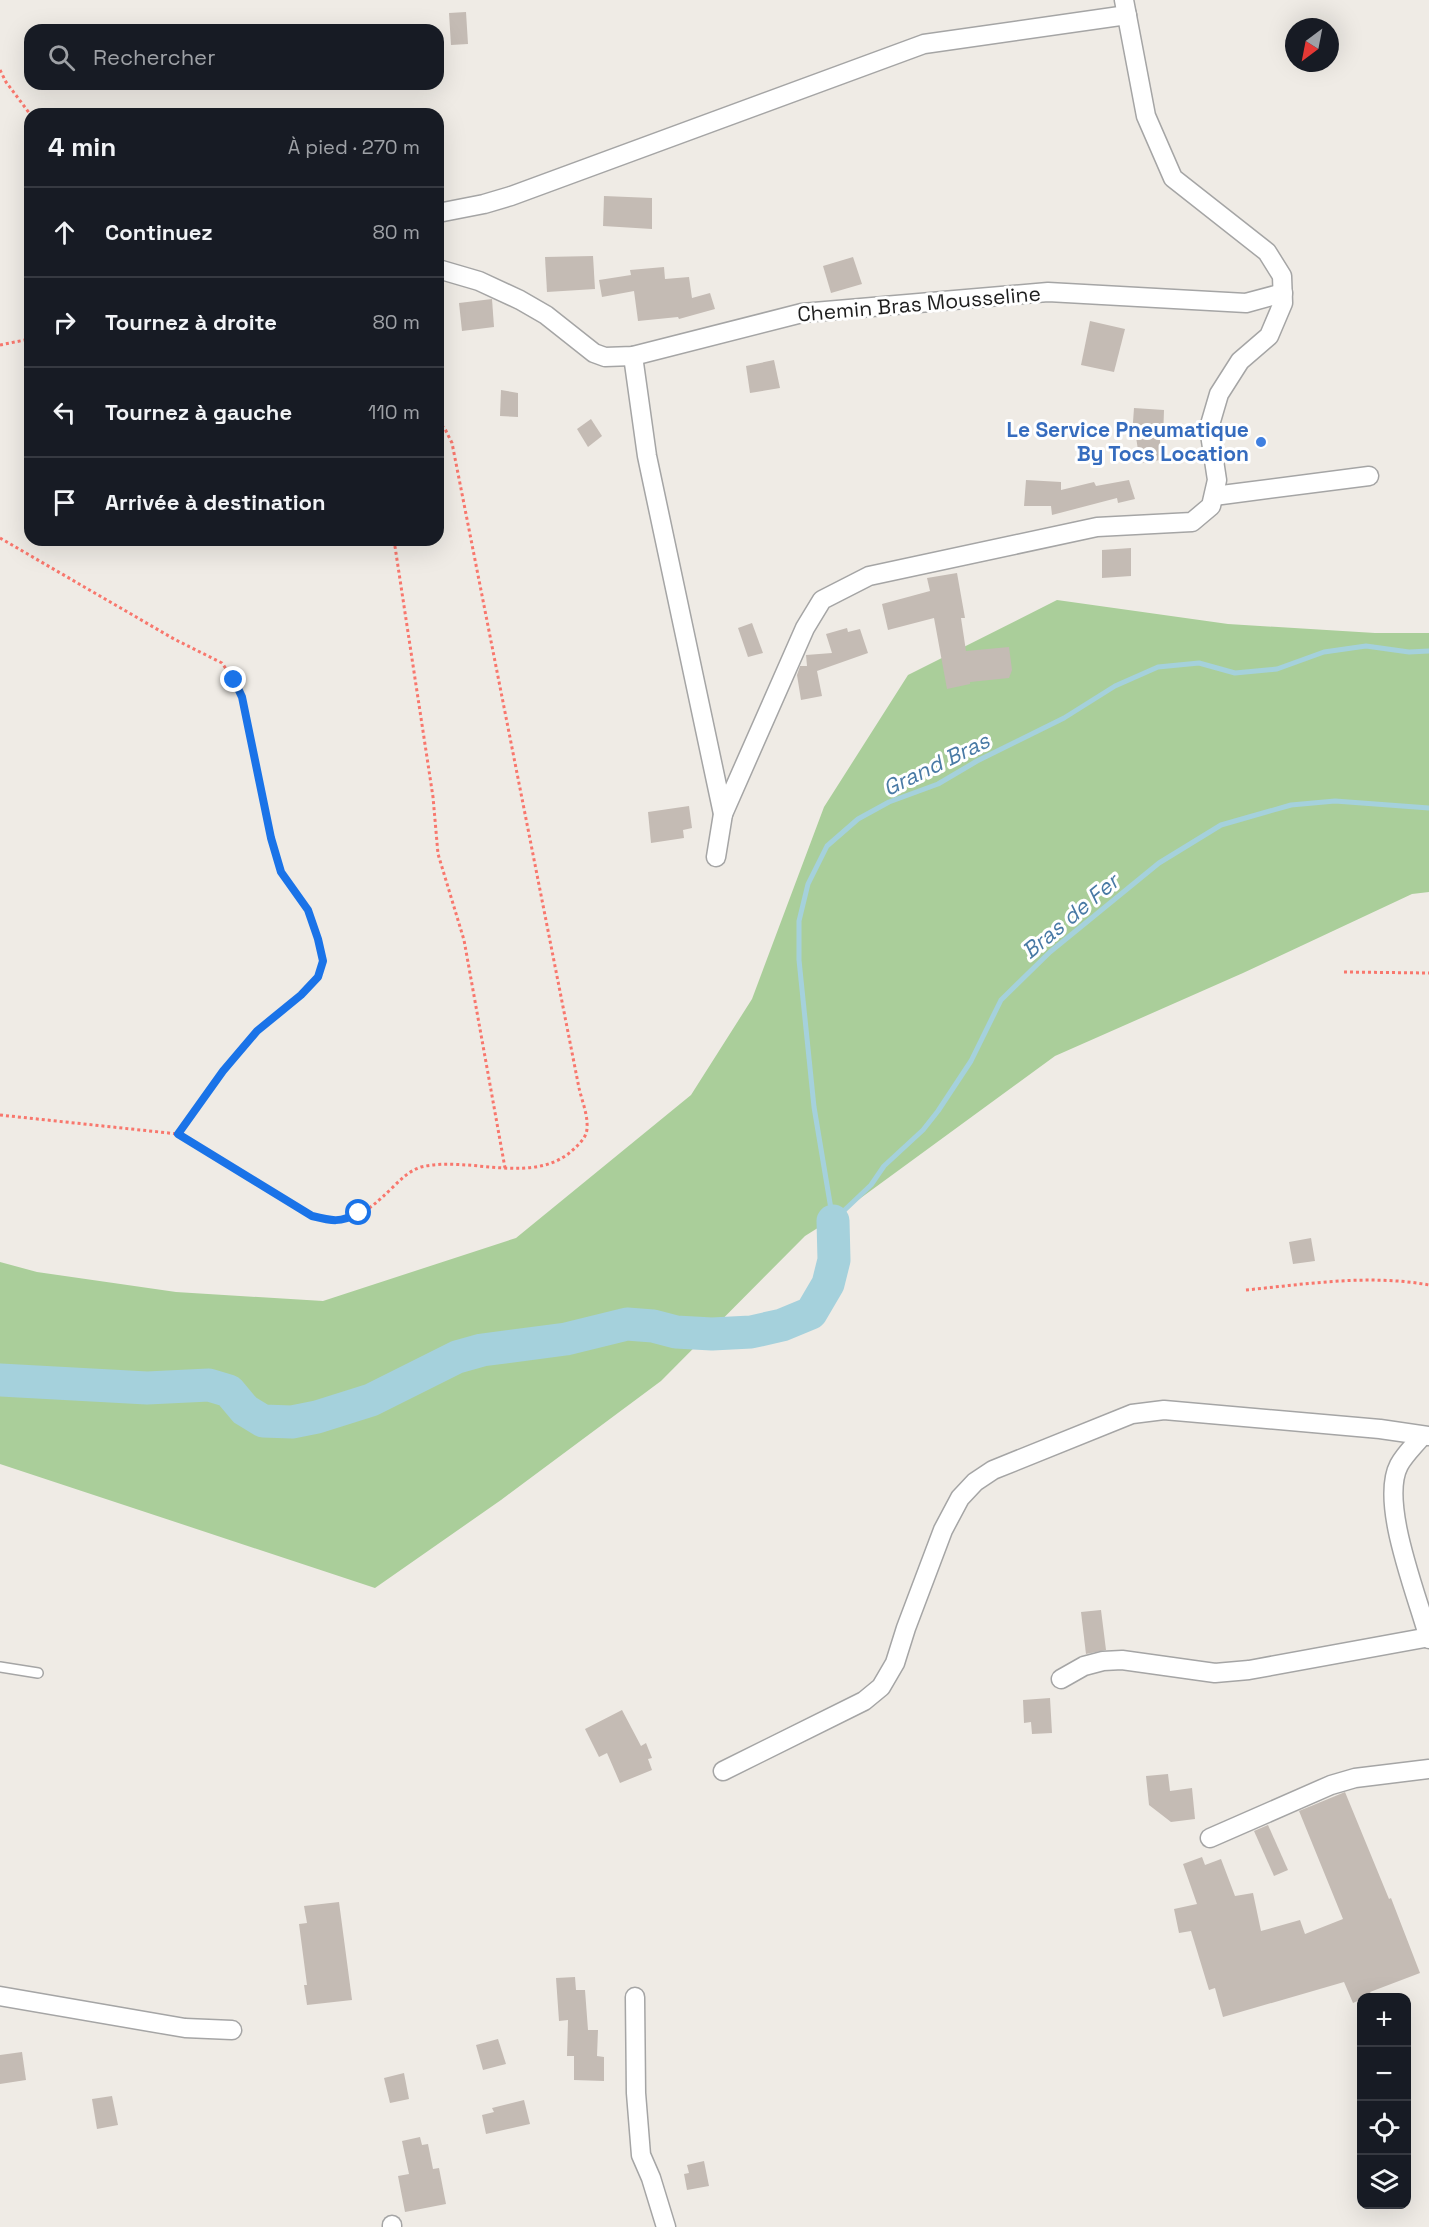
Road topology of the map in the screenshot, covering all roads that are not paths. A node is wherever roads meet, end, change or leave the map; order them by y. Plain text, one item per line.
1 (1126, 8) edge
2 (444, 212) edge
3 (444, 271) edge
4 (1283, 293) junction
5 (633, 356) junction
6 (1369, 476) dead end
7 (1214, 496) junction
8 (723, 814) junction
9 (716, 857) dead end
10 (1426, 1436) edge
11 (1429, 1638) edge
12 (0, 1667) edge
13 (38, 1673) dead end
14 (1061, 1679) dead end
15 (1429, 1769) edge
16 (723, 1771) dead end
17 (1209, 1838) dead end
18 (0, 1996) edge
19 (635, 1997) dead end
20 (232, 2030) dead end
21 (666, 2227) edge

1 - 2 street
1 - 4 street
3 - 5 street, Chemin Bras Mousseline
4 - 5 street, Chemin Bras Mousseline
4 - 7 street
5 - 8 street
6 - 7 street
7 - 8 street
8 - 9 street
10 - 11 street
10 - 16 street
11 - 14 street
12 - 13 lane
15 - 17 street
18 - 20 street
19 - 21 street

